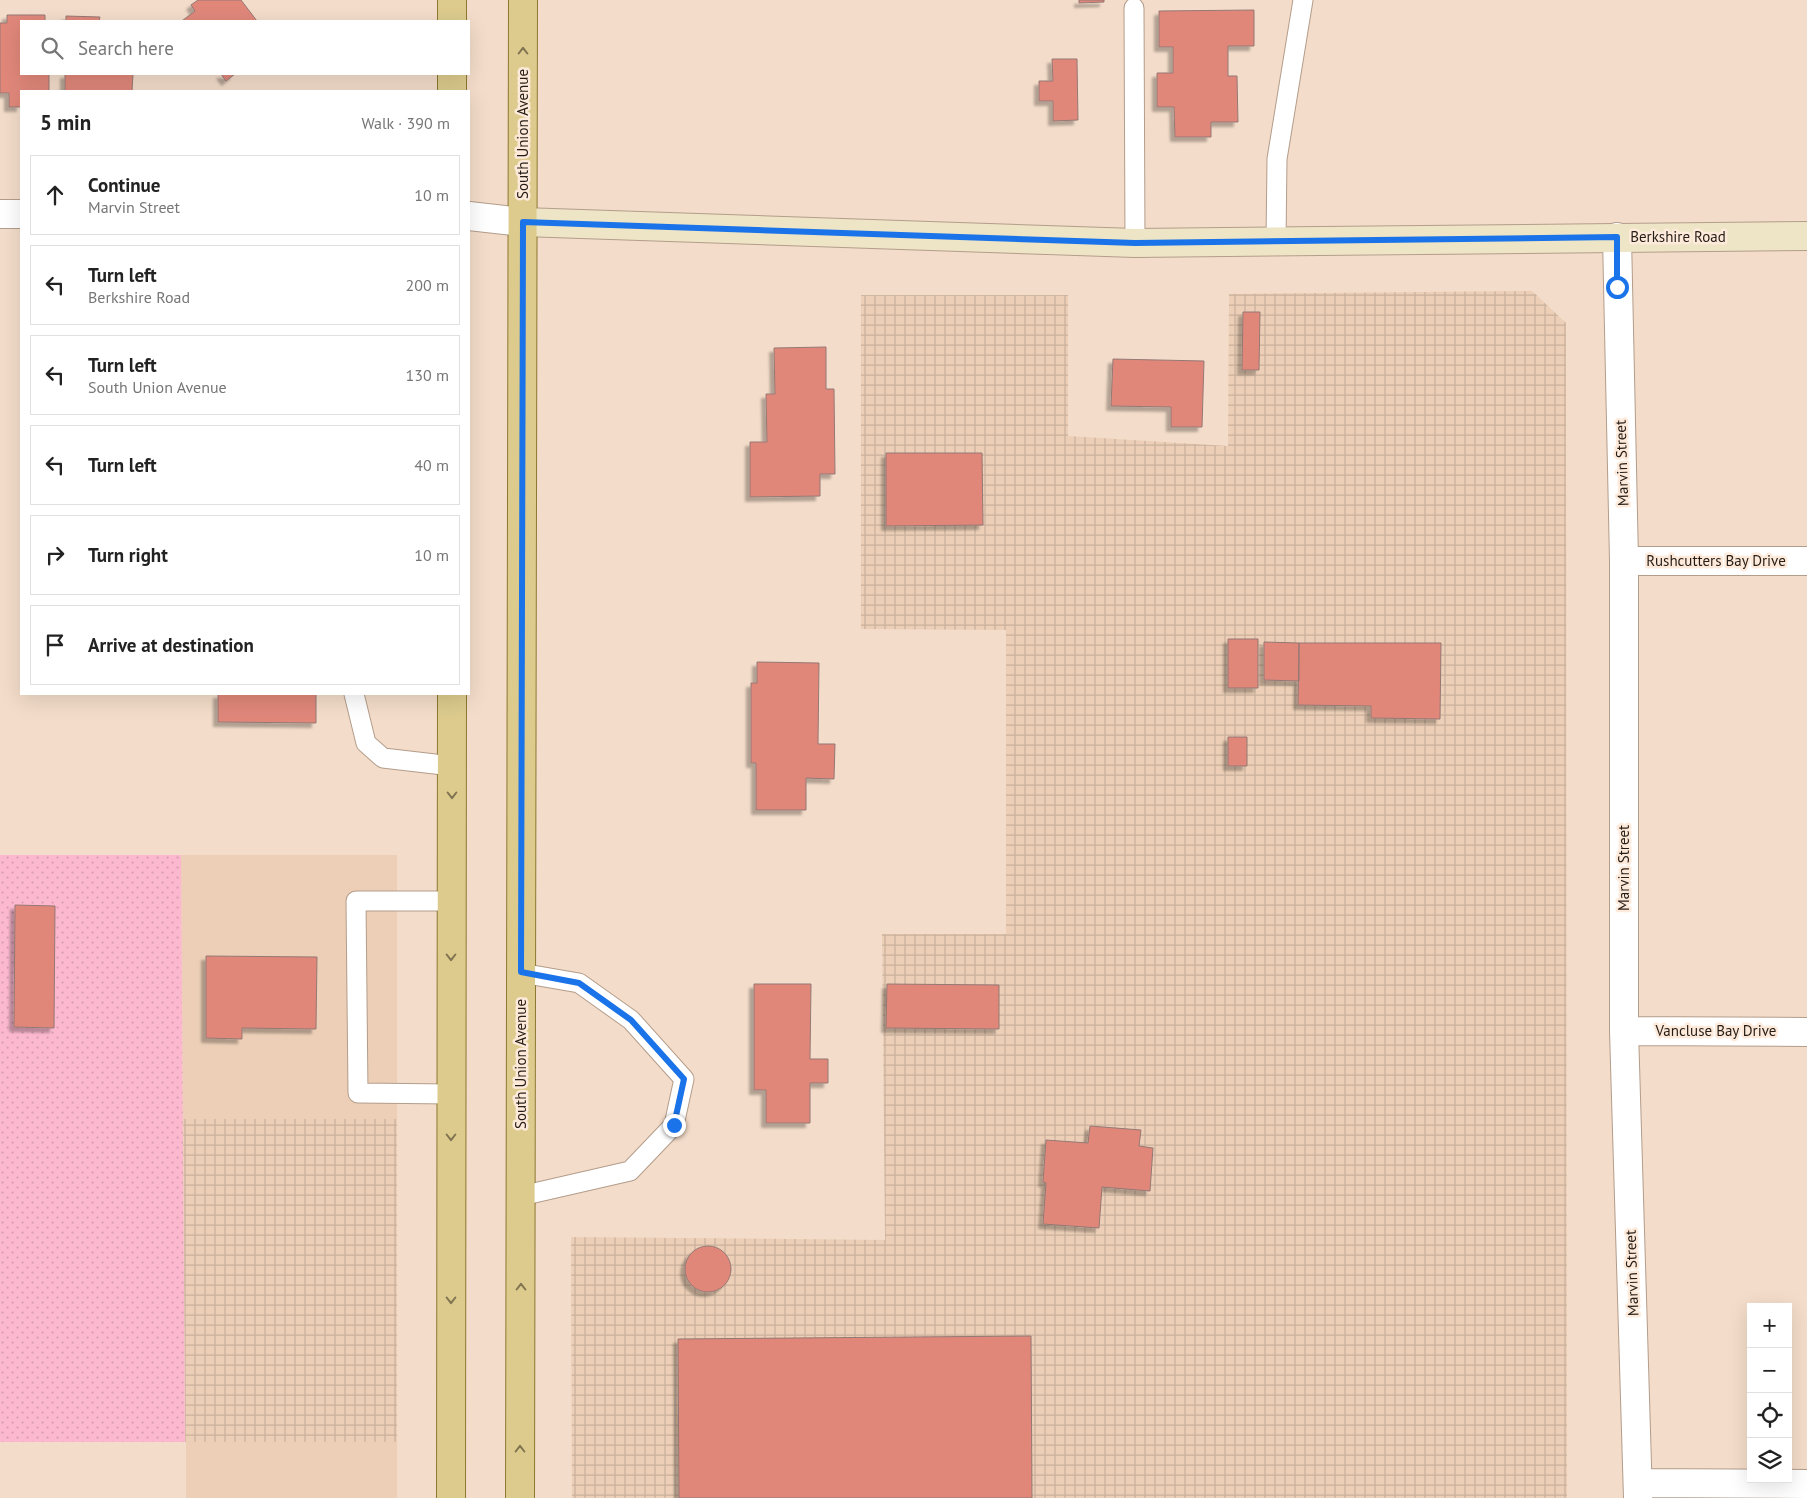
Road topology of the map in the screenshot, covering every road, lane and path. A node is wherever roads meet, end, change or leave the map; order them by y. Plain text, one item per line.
1 (452, 0) edge
2 (523, 0) edge
3 (1303, 0) edge
4 (1134, 8) dead end
5 (452, 20) edge
6 (452, 75) edge
7 (452, 90) edge
8 (0, 214) edge
9 (20, 214) edge
10 (470, 216) edge
11 (523, 222) junction
12 (1807, 236) edge
13 (1617, 237) junction
14 (1276, 242) junction
15 (1135, 243) junction
16 (1624, 561) junction
17 (1807, 561) edge
18 (354, 695) edge
19 (452, 695) edge
20 (452, 766) junction
21 (451, 901) junction
22 (521, 972) junction
23 (1624, 1031) junction
24 (1807, 1032) edge
25 (451, 1094) junction
26 (521, 1196) junction
27 (1807, 1484) edge
28 (1638, 1491) edge
29 (451, 1498) edge
30 (520, 1498) edge

1 - 5 main road
11 -> 2 main road, South Union Avenue
3 - 14 lane
4 - 15 lane
6 - 7 main road
8 - 9 street
10 - 11 street, Berkshire Road
11 - 15 street, Berkshire Road
11 - 22 main road, South Union Avenue
12 - 13 street, Berkshire Road
13 - 14 street, Berkshire Road
13 - 16 street, Marvin Street
14 - 15 street, Berkshire Road
16 - 17 street, Rushcutters Bay Drive
16 - 23 street, Marvin Street
18 - 20 lane
19 - 20 main road
20 -> 21 main road
21 -> 25 main road
21 - 25 lane
22 - 26 main road, South Union Avenue
22 - 26 lane
23 - 24 street, Vancluse Bay Drive
23 - 28 street, Marvin Street
25 -> 29 main road
30 -> 26 main road, South Union Avenue
27 - 28 street

